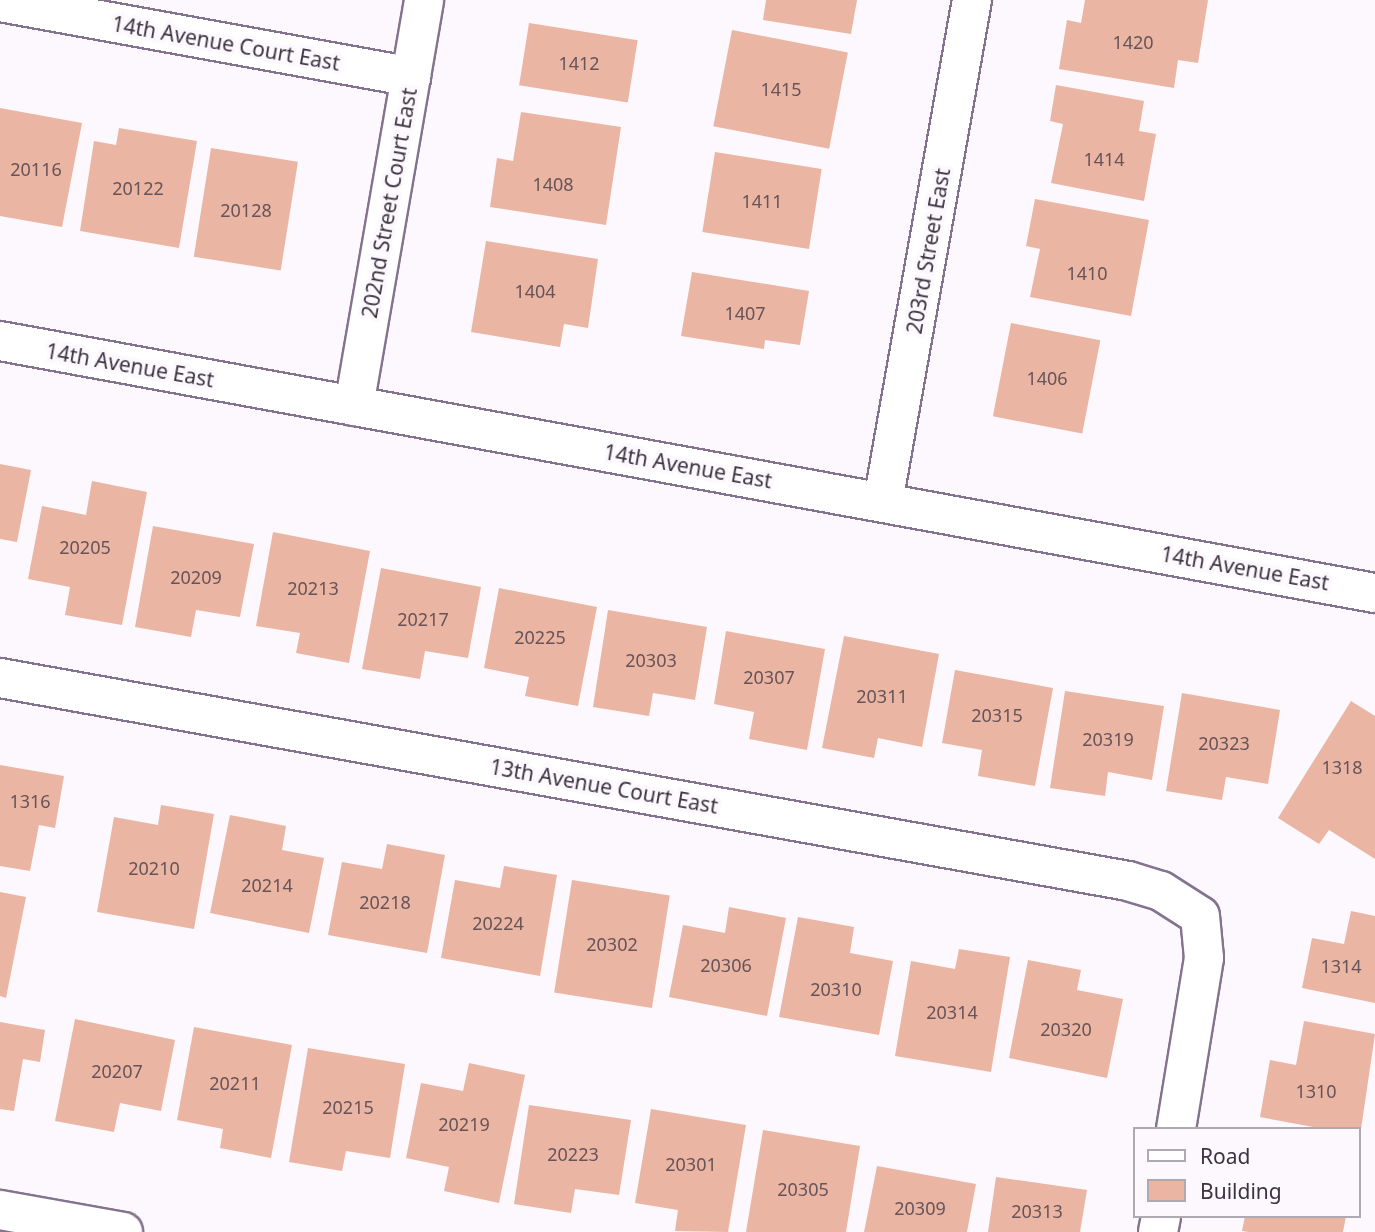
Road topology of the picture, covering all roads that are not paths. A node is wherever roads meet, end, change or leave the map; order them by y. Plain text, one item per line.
1 (424, 0) edge
2 (972, 0) edge
3 (0, 2) edge
4 (411, 77) junction
5 (0, 341) edge
6 (354, 406) junction
7 (883, 502) junction
8 (1375, 593) edge
9 (0, 678) edge
10 (1176, 1127) edge
11 (0, 1210) edge
12 (123, 1232) edge

1 - 4 street, 202nd Street Court East
2 - 7 street, 203rd Street East
3 - 4 street, 14th Avenue Court East
4 - 6 street, 202nd Street Court East
5 - 6 street, 14th Avenue East
6 - 7 street, 14th Avenue East
7 - 8 street, 14th Avenue East
9 - 10 street, 13th Avenue Court East
11 - 12 street

